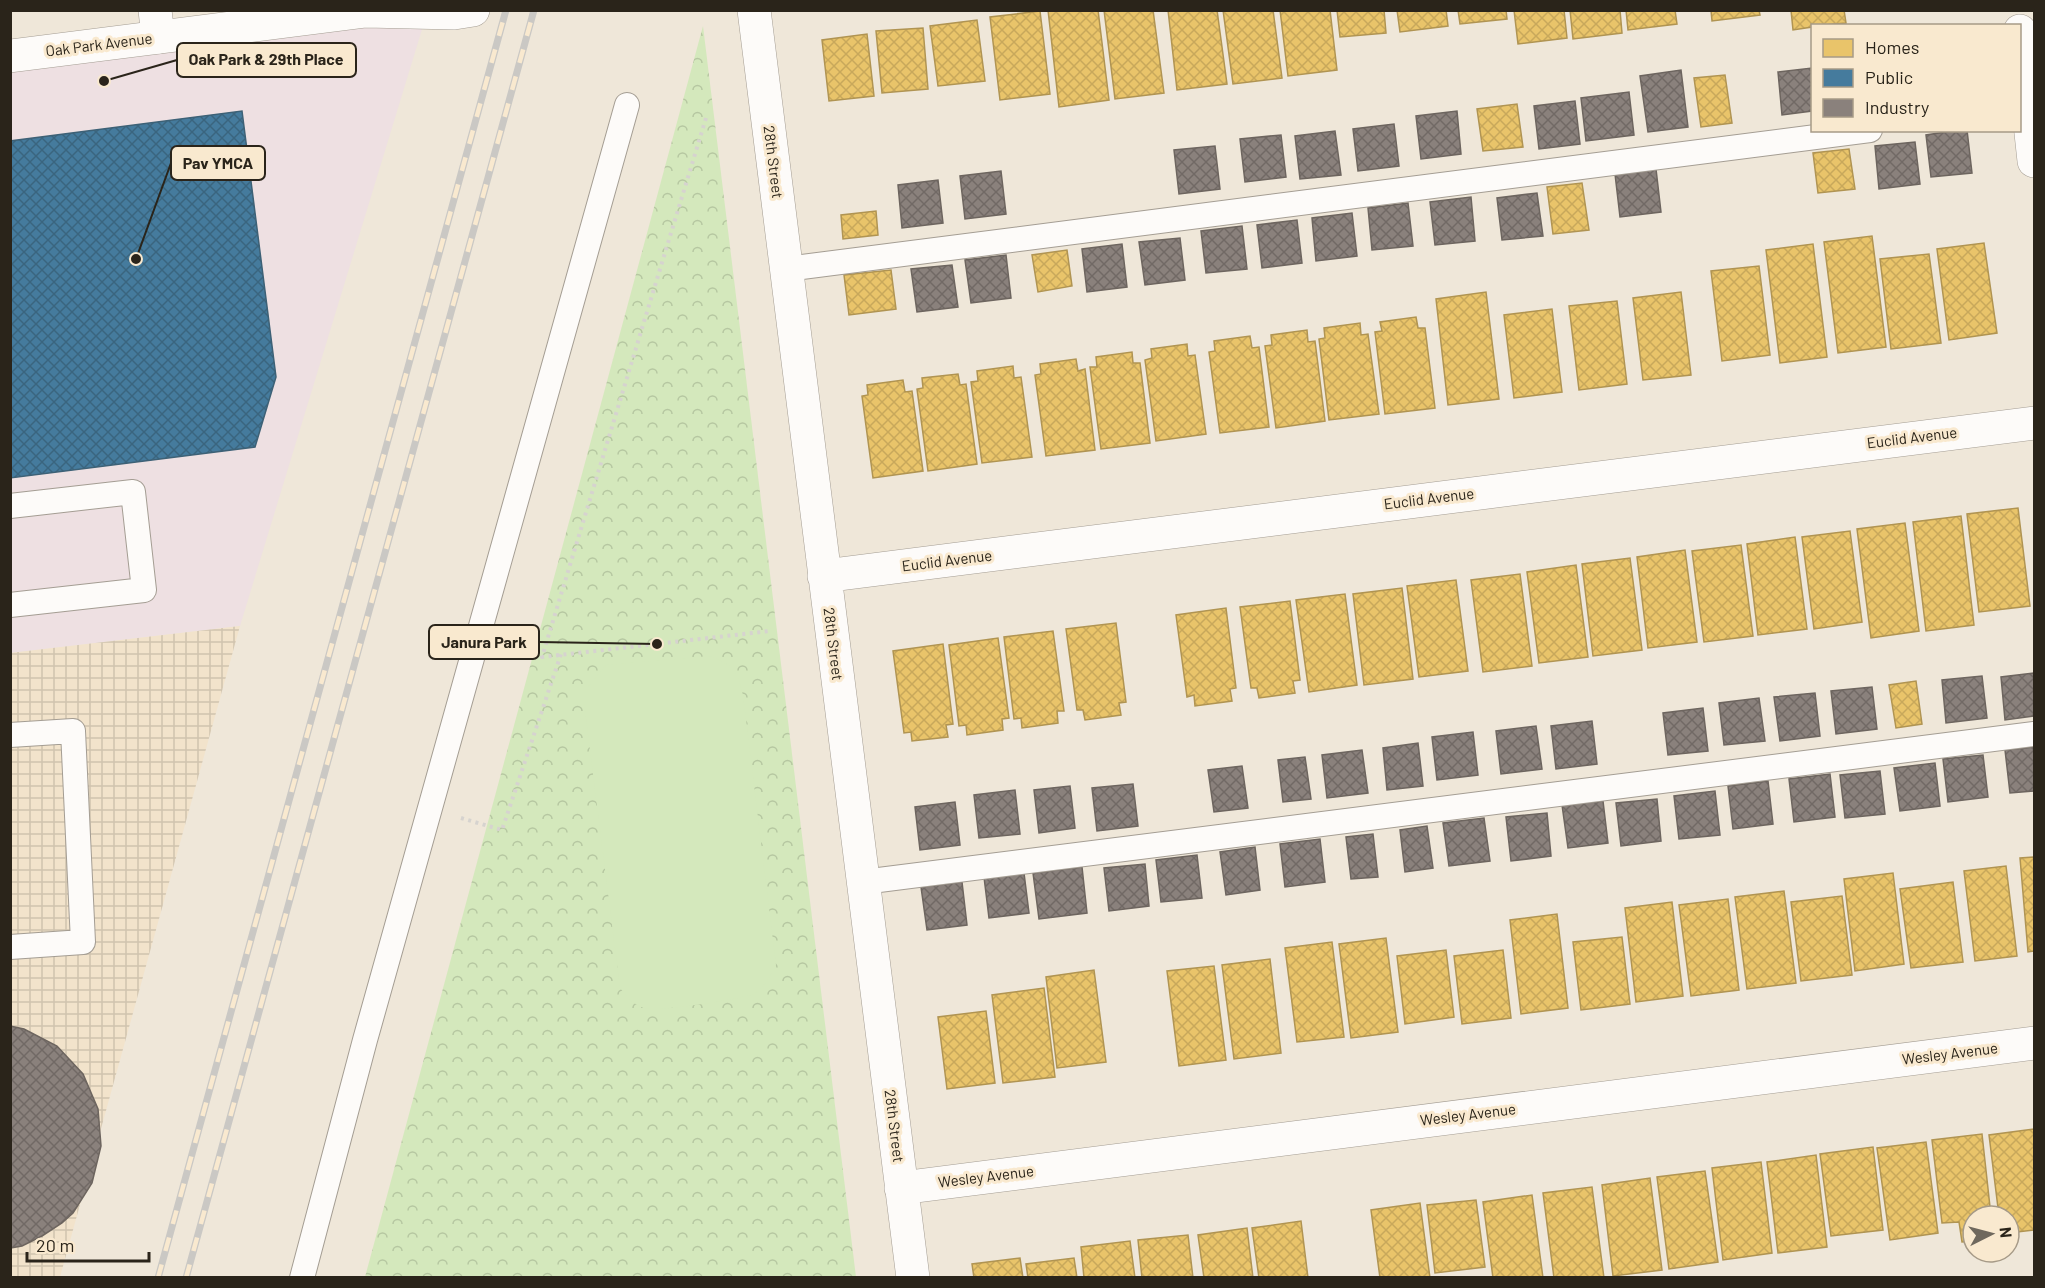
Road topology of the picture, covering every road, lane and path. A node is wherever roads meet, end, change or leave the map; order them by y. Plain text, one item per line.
1 (473, 10) edge
2 (754, 10) edge
3 (367, 11) edge
4 (156, 24) edge
5 (2021, 51) edge
6 (10, 56) edge
7 (627, 105) dead end
8 (2027, 110) edge
9 (706, 118) dead end
10 (1854, 132) edge
11 (2034, 161) edge
12 (786, 269) junction
13 (2034, 423) edge
14 (10, 506) edge
15 (824, 576) junction
16 (10, 605) edge
17 (770, 631) dead end
18 (561, 654) junction
19 (2034, 734) edge
20 (10, 735) edge
21 (430, 809) junction
22 (863, 882) junction
23 (10, 947) edge
24 (2034, 1043) edge
25 (901, 1188) junction
26 (302, 1278) edge
27 (913, 1278) edge

1 - 3 street, Oak Park Avenue
2 - 12 street, 28th Street
3 - 4 street, Oak Park Avenue
4 - 6 street, Oak Park Avenue
5 - 8 street
7 - 21 lane
8 - 11 street
9 - 18 path
10 - 12 lane
12 - 15 street, 28th Street
13 - 15 street, Euclid Avenue
14 - 16 lane
15 - 22 street, 28th Street
17 - 18 path
18 - 21 path
19 - 22 lane
20 - 23 lane
21 - 26 lane
22 - 25 street, 28th Street
24 - 25 street, Wesley Avenue
25 - 27 street, 28th Street

